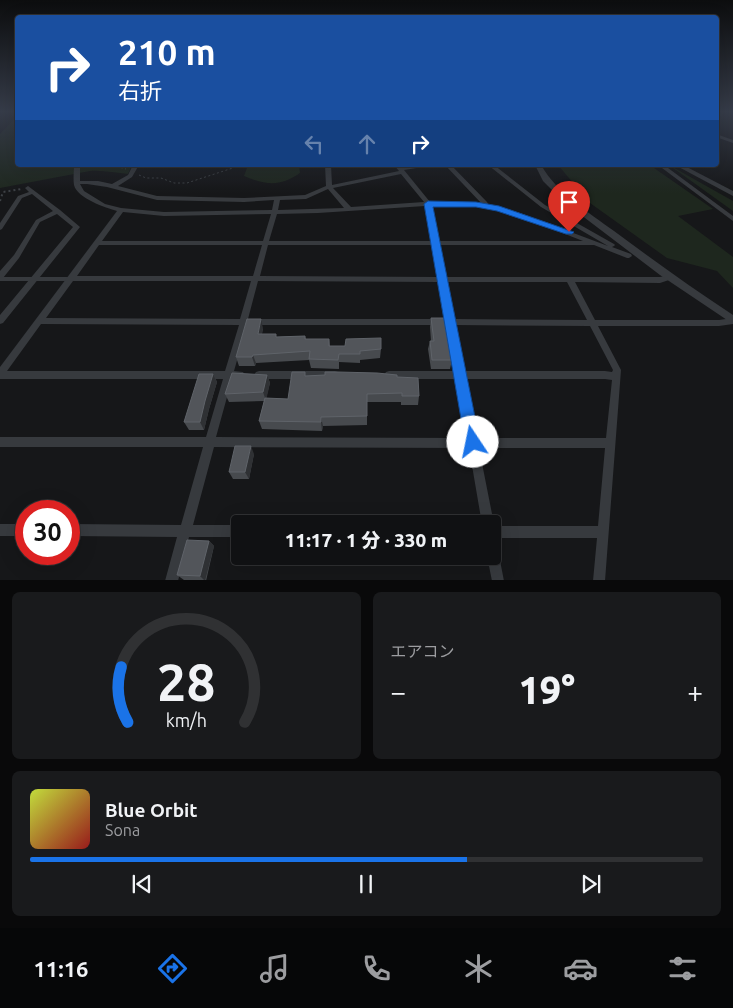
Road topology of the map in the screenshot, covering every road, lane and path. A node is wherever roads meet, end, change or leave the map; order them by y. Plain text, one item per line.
1 (77, 167) edge
2 (135, 167) edge
3 (237, 167) edge
4 (328, 167) edge
5 (450, 167) edge
6 (494, 167) edge
7 (539, 167) edge
8 (665, 167) edge
9 (682, 167) edge
10 (400, 169) edge
11 (161, 178) dead end
12 (77, 183) junction
13 (112, 186) junction
14 (329, 187) junction
15 (31, 190) junction
16 (733, 194) edge
17 (278, 198) junction
18 (0, 201) edge
19 (428, 204) junction
20 (486, 206) junction
21 (349, 209) junction
22 (121, 210) junction
23 (58, 211) junction
24 (274, 212) junction
25 (733, 219) edge
26 (0, 228) edge
27 (596, 242) junction
28 (97, 243) junction
29 (265, 244) junction
30 (436, 244) junction
31 (629, 256) junction
32 (0, 277) edge
33 (669, 277) junction
34 (34, 279) junction
35 (70, 279) junction
36 (255, 279) junction
37 (442, 280) junction
38 (570, 280) junction
39 (733, 320) edge
40 (0, 321) edge
41 (39, 322) junction
42 (243, 322) junction
43 (450, 322) junction
44 (593, 322) junction
45 (0, 374) edge
46 (229, 375) junction
47 (342, 375) edge
48 (382, 375) edge
49 (460, 375) junction
50 (616, 378) junction
51 (0, 442) edge
52 (210, 442) junction
53 (473, 442) junction
54 (611, 443) junction
55 (486, 515) edge
56 (0, 530) edge
57 (15, 530) edge
58 (80, 530) edge
59 (185, 531) junction
60 (231, 531) edge
61 (501, 532) edge
62 (603, 532) junction
63 (495, 565) edge
64 (171, 580) edge
65 (498, 580) edge
66 (599, 580) edge

1 - 12 street
2 - 13 street
3 - 11 path
4 - 14 street
5 - 20 street
6 - 31 street
7 - 33 street
8 - 25 street
9 - 16 street
10 - 14 street
10 - 19 street
12 - 13 street
12 - 22 street
13 - 17 street
14 - 17 street
14 - 21 street
15 - 18 path
15 - 23 street
15 - 26 street
17 - 24 street
19 - 20 street
19 - 21 street
19 - 30 street
20 - 27 street
21 - 24 street
22 - 24 street
22 - 28 street
23 - 32 street
23 - 34 street
24 - 29 street
27 - 30 street
27 - 31 street
28 - 29 street
28 - 35 street
29 - 30 street
29 - 36 street
30 - 37 street
31 - 33 street
32 - 34 street
33 - 38 street
33 - 39 street
34 - 35 street
34 - 40 street
35 - 36 street
35 - 41 street
36 - 37 street
36 - 42 street
37 - 38 street
37 - 43 street
38 - 44 street
39 - 44 street
41 - 42 street
41 - 45 street
42 - 43 street
42 - 46 street
43 - 44 street
43 - 49 street
44 - 50 street
45 - 46 street
46 - 47 street
46 - 52 street
48 - 49 street
49 - 50 street
49 - 53 street
50 - 54 street
51 - 52 street
52 - 53 street
52 - 59 street
53 - 54 street
53 - 55 street
54 - 62 street
56 - 57 street
58 - 59 street
59 - 60 street
59 - 64 street
61 - 62 street
62 - 66 street
63 - 65 street

